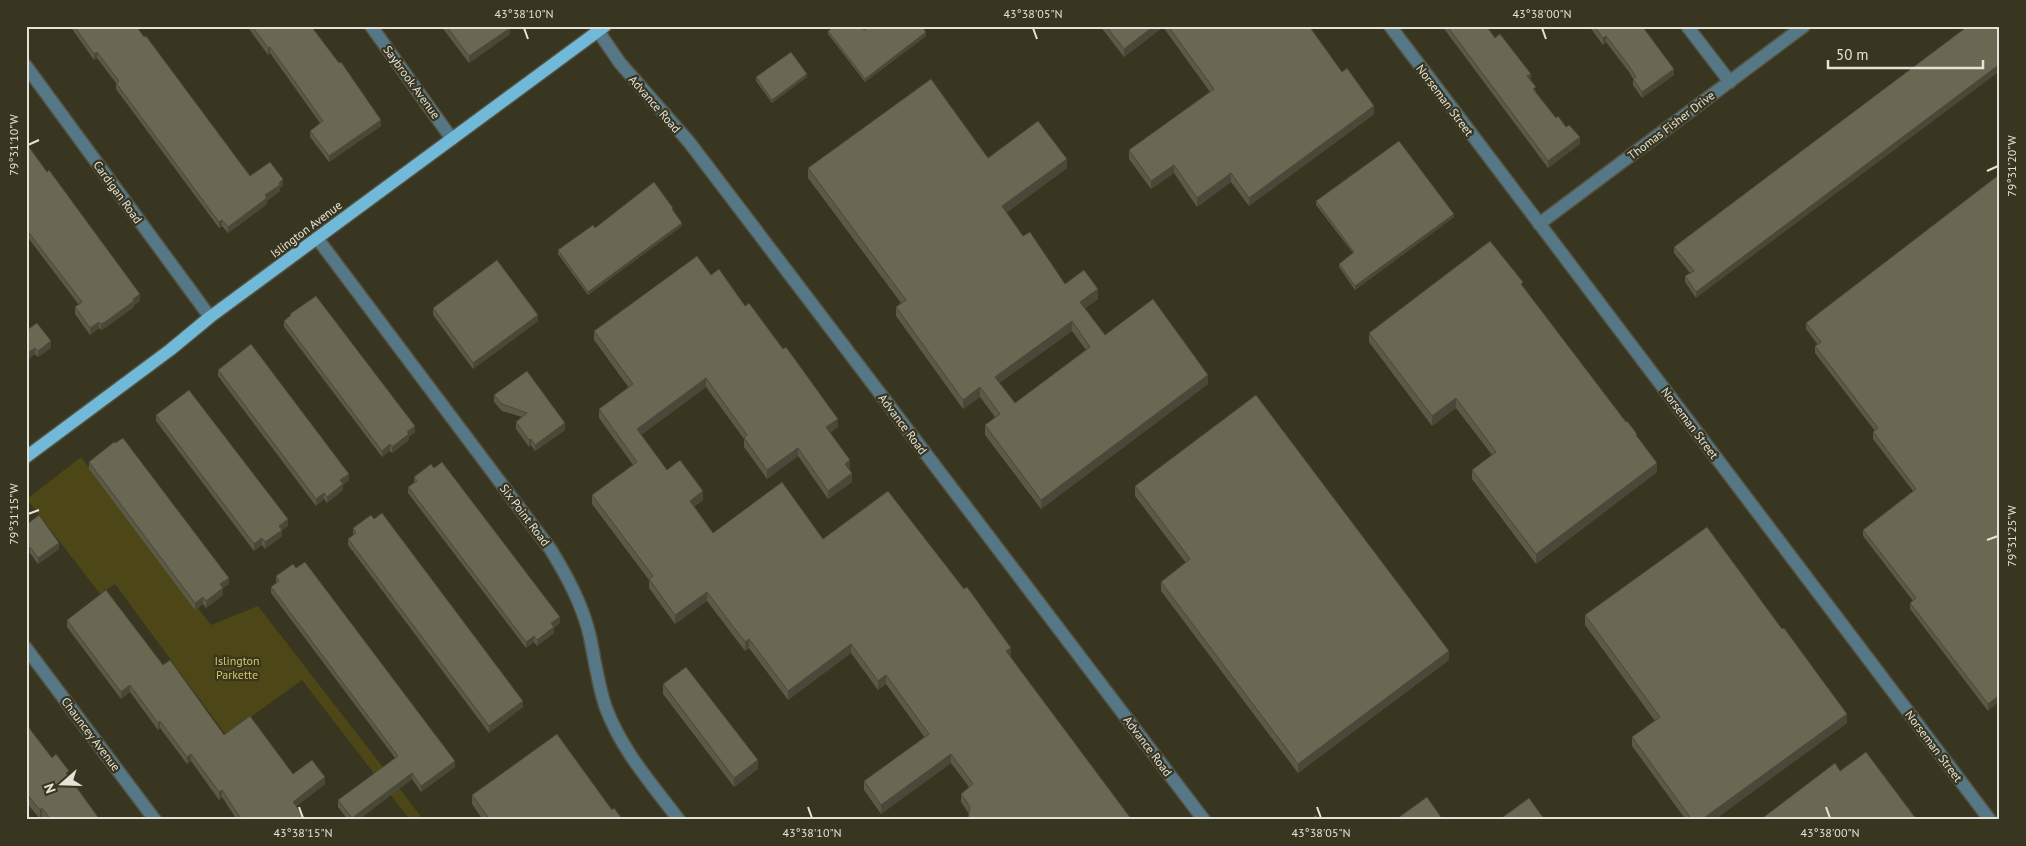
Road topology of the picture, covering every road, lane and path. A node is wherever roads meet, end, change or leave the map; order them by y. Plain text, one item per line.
1 (371, 26) edge
2 (1390, 26) edge
3 (1687, 26) edge
4 (1804, 26) edge
5 (601, 29) edge
6 (26, 66) edge
7 (1730, 82) junction
8 (452, 139) junction
9 (1539, 224) junction
10 (317, 238) junction
11 (210, 317) junction
12 (26, 457) edge
13 (26, 648) edge
14 (155, 820) edge
15 (679, 820) edge
16 (1204, 820) edge
17 (1990, 820) edge

1 - 8 street, Saybrook Avenue
2 - 9 street, Norseman Street
3 - 7 street
4 - 7 street, Thomas Fisher Drive
5 - 8 main road, Islington Avenue
5 - 16 street, Advance Road
6 - 11 street, Cardigan Road
7 - 9 street, Thomas Fisher Drive
8 - 10 main road, Islington Avenue
9 - 17 street, Norseman Street
10 - 11 main road, Islington Avenue
10 - 15 street, Six Point Road
11 - 12 main road, Islington Avenue
13 - 14 street, Chauncey Avenue

